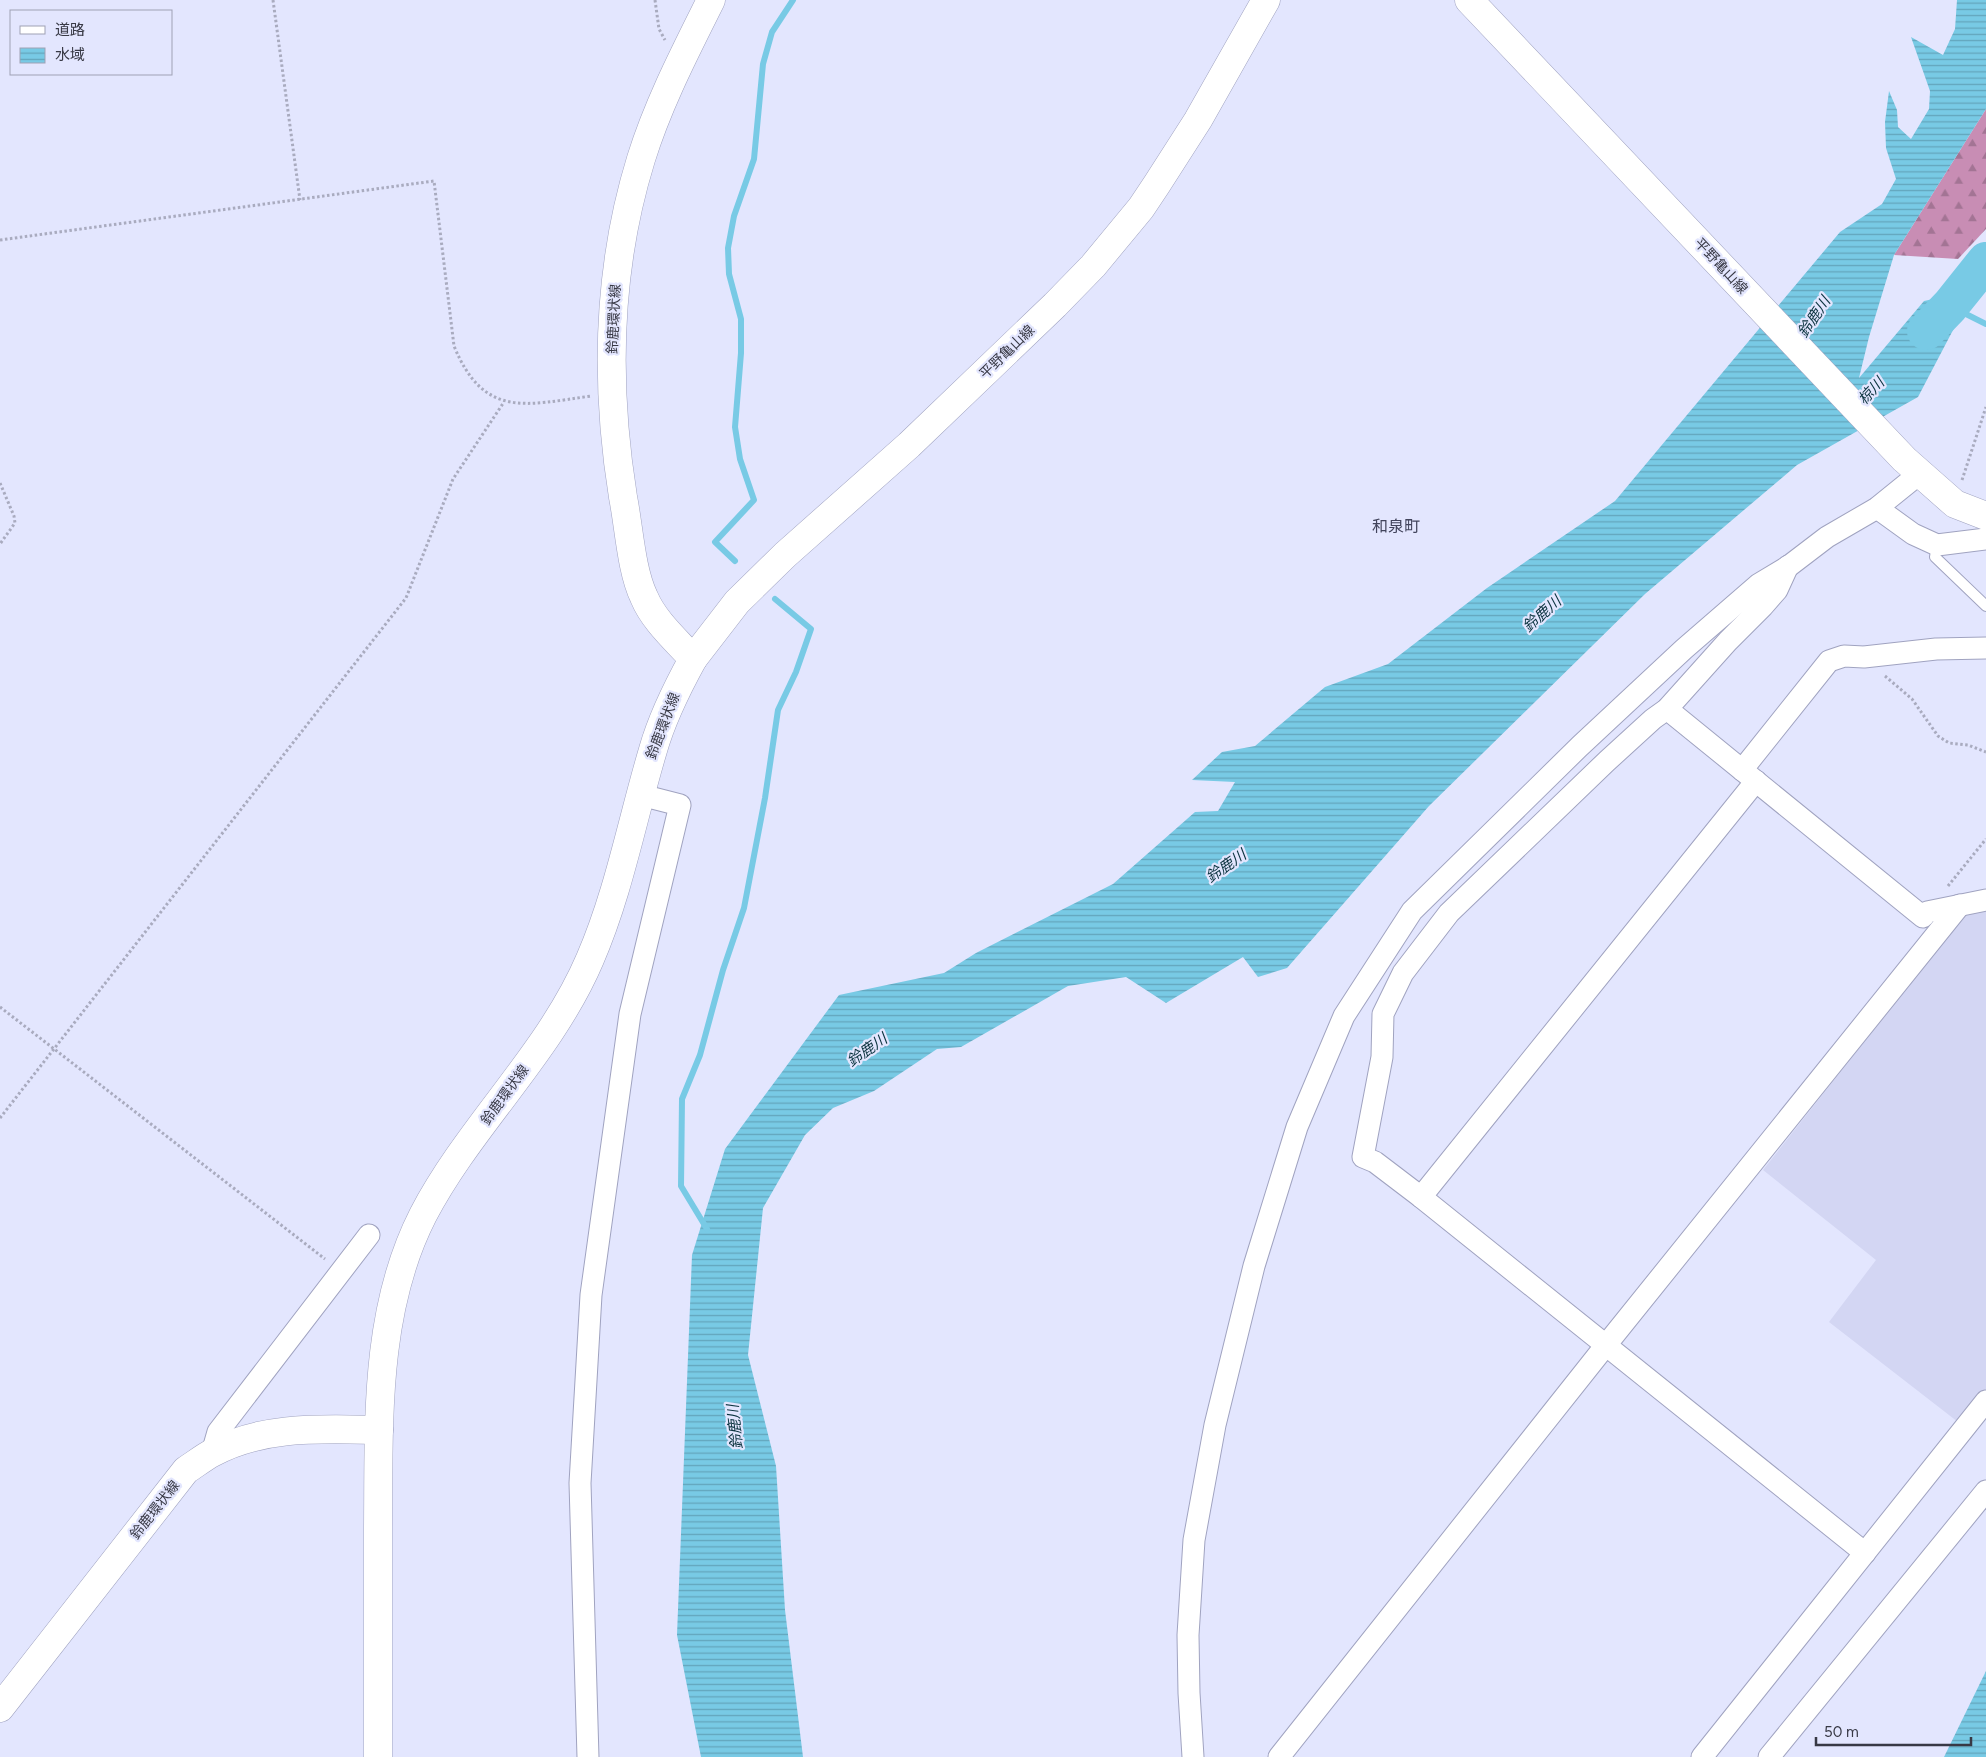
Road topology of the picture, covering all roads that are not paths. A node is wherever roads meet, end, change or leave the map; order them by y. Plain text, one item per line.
1 (711, 0) edge
2 (1266, 0) edge
3 (1469, 0) edge
4 (1911, 466) junction
5 (1878, 508) junction
6 (1986, 516) edge
7 (1986, 539) edge
8 (1937, 545) junction
9 (1788, 566) junction
10 (1986, 606) edge
11 (1986, 648) edge
12 (694, 659) junction
13 (1667, 709) junction
14 (1749, 775) junction
15 (641, 795) junction
16 (1986, 900) edge
17 (1960, 905) junction
18 (1421, 1197) junction
19 (369, 1235) dead end
20 (1606, 1345) junction
21 (1986, 1401) edge
22 (378, 1430) junction
23 (212, 1453) junction
24 (1986, 1491) edge
25 (1865, 1553) junction
26 (0, 1708) edge
27 (378, 1757) edge
28 (588, 1757) edge
29 (1193, 1757) edge
30 (1279, 1757) edge
31 (1702, 1757) edge
32 (1769, 1757) edge

1 - 12 main road, 鈴鹿環状線
2 - 12 main road, 平野亀山線
3 - 4 main road, 平野亀山線
4 - 5 street
4 - 6 main road, 平野亀山線
5 - 8 street
5 - 9 street
7 - 8 street
8 - 10 lane
9 - 13 street
9 - 29 street
11 - 14 street
12 - 15 main road, 鈴鹿環状線
13 - 14 street
13 - 18 street
14 - 17 street
14 - 18 street
15 - 22 main road, 鈴鹿環状線
15 - 28 street
16 - 17 street
17 - 20 street
18 - 20 street
19 - 23 street
20 - 25 street
20 - 30 street
21 - 25 street
22 - 23 main road, 鈴鹿環状線
22 - 27 main road, 鈴鹿環状線
23 - 26 main road, 鈴鹿環状線
24 - 32 street
25 - 31 street

